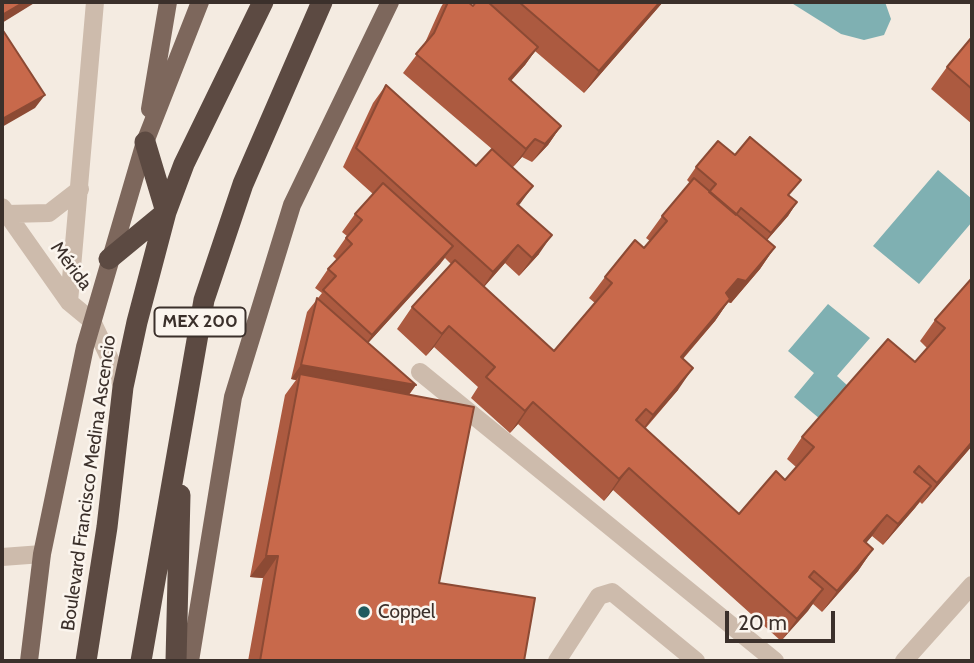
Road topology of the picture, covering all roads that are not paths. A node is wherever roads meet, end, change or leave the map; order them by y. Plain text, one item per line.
1 (95, 2) edge
2 (168, 2) edge
3 (200, 2) edge
4 (263, 2) edge
5 (322, 2) edge
6 (390, 2) edge
7 (145, 142) junction
8 (80, 189) junction
9 (4, 210) edge
10 (166, 212) junction
11 (109, 259) junction
12 (69, 302) junction
13 (92, 321) junction
14 (420, 372) dead end
15 (123, 387) junction
16 (182, 418) junction
17 (42, 554) junction
18 (2, 557) edge
19 (972, 585) edge
20 (29, 661) edge
21 (86, 661) edge
22 (141, 661) edge
23 (176, 661) edge
24 (190, 661) edge
25 (557, 661) edge
26 (696, 661) edge
27 (775, 661) edge
28 (904, 661) edge

1 - 8 street
2 - 7 main road
3 - 7 main road
4 - 10 highway, Boulevard Francisco Medina Ascencio / MEX 200
5 - 16 highway, MEX 200
6 - 24 main road
7 - 10 highway
7 - 11 main road
8 - 9 street
8 - 12 street
9 - 12 street, Mérida
10 - 11 highway
10 - 15 highway, Boulevard Francisco Medina Ascencio / MEX 200
11 - 13 main road
12 - 13 street, Mérida
13 - 15 street, Mérida
13 - 17 main road
14 - 27 street
15 - 21 highway, Boulevard Francisco Medina Ascencio / MEX 200
16 - 22 highway, MEX 200
16 - 23 highway
17 - 18 street
17 - 20 main road
19 - 28 street
25 - 26 street

